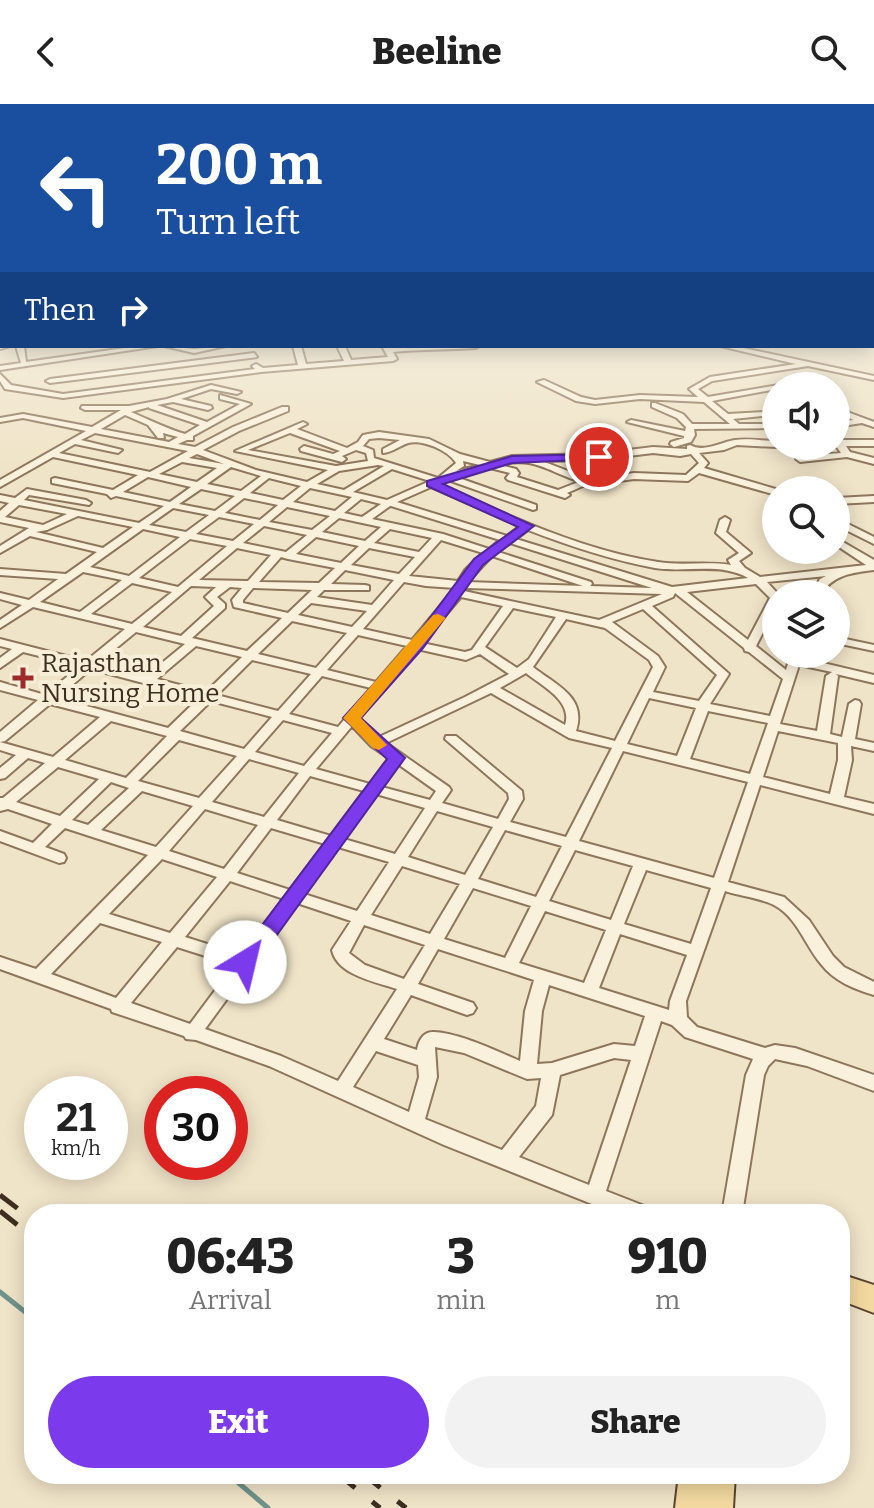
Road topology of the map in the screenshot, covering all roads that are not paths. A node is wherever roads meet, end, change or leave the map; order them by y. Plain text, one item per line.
1 (20, 348) edge
2 (57, 348) edge
3 (117, 348) edge
4 (130, 348) edge
5 (178, 348) edge
6 (211, 348) edge
7 (298, 348) edge
8 (342, 348) edge
9 (387, 348) edge
10 (733, 348) edge
11 (91, 350) edge
12 (253, 351) edge
13 (59, 356) junction
14 (23, 361) junction
15 (40, 361) junction
16 (205, 361) junction
17 (349, 364) junction
18 (808, 364) junction
19 (0, 367) edge
20 (163, 367) junction
21 (303, 368) junction
22 (136, 370) junction
23 (261, 370) junction
24 (773, 371) joint
25 (119, 372) junction
26 (0, 376) edge
27 (94, 376) junction
28 (217, 377) junction
29 (76, 378) junction
30 (874, 378) edge
31 (50, 381) junction
32 (541, 382) dead end
33 (172, 383) junction
34 (128, 388) junction
35 (195, 392) junction
36 (237, 392) dead end
37 (762, 392) edge
38 (82, 394) junction
39 (57, 396) junction
40 (762, 398) edge
41 (174, 400) junction
42 (608, 401) junction
43 (147, 404) junction
44 (655, 405) junction
45 (85, 408) dead end
46 (208, 408) dead end
47 (285, 409) dead end
48 (126, 410) junction
49 (236, 410) junction
50 (0, 411) edge
51 (708, 411) junction
52 (758, 411) dead end
53 (850, 414) edge
54 (14, 415) junction
55 (266, 415) junction
56 (0, 420) edge
57 (862, 421) junction
58 (631, 422) dead end
59 (850, 423) edge
60 (208, 424) junction
61 (303, 424) dead end
62 (874, 425) edge
63 (762, 426) edge
64 (725, 427) junction
65 (738, 427) junction
66 (155, 428) junction
67 (236, 429) junction
68 (291, 430) junction
69 (95, 431) junction
70 (691, 431) junction
71 (185, 436) junction
72 (409, 439) junction
73 (322, 441) junction
74 (76, 442) junction
75 (736, 442) junction
76 (169, 443) junction
77 (208, 443) junction
78 (683, 443) junction
79 (762, 443) edge
80 (850, 443) edge
81 (874, 443) edge
82 (304, 449) junction
83 (352, 449) junction
84 (118, 450) dead end
85 (195, 450) junction
86 (386, 451) dead end
87 (665, 451) junction
88 (634, 452) junction
89 (694, 452) junction
90 (50, 454) junction
91 (850, 455) edge
92 (456, 456) junction
93 (334, 457) junction
94 (589, 457) junction
95 (180, 459) junction
96 (279, 459) junction
97 (527, 459) junction
98 (874, 461) edge
99 (378, 462) junction
100 (228, 465) junction
101 (361, 466) junction
102 (391, 466) junction
103 (492, 466) junction
104 (598, 466) junction
105 (336, 469) junction
106 (700, 470) junction
107 (570, 473) junction
108 (149, 475) junction
109 (267, 476) junction
110 (55, 481) dead end
111 (439, 481) junction
112 (585, 482) junction
113 (0, 484) edge
114 (198, 484) junction
115 (308, 485) junction
116 (762, 488) edge
117 (345, 493) junction
118 (107, 494) junction
119 (240, 495) junction
120 (359, 496) junction
121 (0, 498) edge
122 (874, 499) edge
123 (850, 500) edge
124 (15, 501) junction
125 (387, 502) junction
126 (86, 503) junction
127 (284, 504) junction
128 (168, 505) junction
129 (533, 507) dead end
130 (71, 513) junction
131 (215, 514) junction
132 (335, 514) junction
133 (0, 517) edge
134 (725, 520) dead end
135 (362, 521) junction
136 (261, 523) junction
137 (140, 526) junction
138 (387, 526) junction
139 (527, 526) junction
140 (850, 528) edge
141 (32, 530) junction
142 (314, 534) junction
143 (186, 535) junction
144 (439, 536) junction
145 (508, 541) junction
146 (874, 541) edge
147 (236, 545) junction
148 (365, 546) junction
149 (0, 550) edge
150 (850, 550) edge
151 (103, 551) junction
152 (490, 553) junction
153 (283, 555) junction
154 (423, 556) junction
155 (874, 566) edge
156 (81, 568) junction
157 (341, 568) junction
158 (741, 570) junction
159 (0, 572) edge
160 (660, 572) junction
161 (841, 572) junction
162 (68, 577) junction
163 (403, 579) junction
164 (754, 579) junction
165 (129, 580) junction
166 (826, 580) edge
167 (226, 585) junction
168 (184, 586) junction
169 (248, 586) junction
170 (319, 587) junction
171 (365, 588) dead end
172 (599, 588) junction
173 (681, 588) junction
174 (459, 589) junction
175 (0, 596) edge
176 (309, 599) junction
177 (32, 603) junction
178 (510, 604) junction
179 (645, 605) junction
180 (375, 609) junction
181 (83, 615) junction
182 (562, 616) junction
183 (293, 617) junction
184 (601, 623) junction
185 (0, 625) edge
186 (135, 627) junction
187 (356, 630) junction
188 (189, 641) junction
189 (0, 642) edge
190 (850, 643) edge
191 (417, 645) junction
192 (22, 647) junction
193 (479, 648) junction
194 (874, 648) edge
195 (749, 649) junction
196 (250, 655) junction
197 (0, 664) edge
198 (89, 664) junction
199 (792, 668) edge
200 (835, 668) edge
201 (523, 671) junction
202 (317, 672) junction
203 (832, 676) dead end
204 (789, 678) junction
205 (874, 679) edge
206 (149, 680) junction
207 (0, 686) edge
208 (378, 686) junction
209 (496, 691) dead end
210 (646, 694) junction
211 (210, 695) junction
212 (47, 699) junction
213 (704, 704) junction
214 (855, 704) dead end
215 (281, 714) junction
216 (109, 716) junction
217 (351, 718) junction
218 (774, 724) junction
219 (340, 731) junction
220 (569, 732) junction
221 (174, 734) junction
222 (823, 736) junction
223 (0, 738) edge
224 (451, 739) dead end
225 (846, 740) junction
226 (376, 743) junction
227 (0, 746) edge
228 (618, 746) junction
229 (874, 747) edge
230 (25, 754) junction
231 (246, 755) junction
232 (396, 758) junction
233 (682, 762) junction
234 (56, 763) junction
235 (307, 771) junction
236 (0, 775) edge
237 (107, 778) junction
238 (753, 782) junction
239 (132, 785) junction
240 (372, 789) junction
241 (836, 800) junction
242 (2, 805) edge
243 (201, 805) junction
244 (435, 807) junction
245 (874, 809) edge
246 (63, 822) junction
247 (268, 824) junction
248 (502, 825) junction
249 (91, 831) junction
250 (0, 836) edge
251 (333, 840) junction
252 (568, 843) junction
253 (35, 849) junction
254 (159, 853) junction
255 (59, 858) dead end
256 (399, 860) junction
257 (641, 864) junction
258 (227, 875) junction
259 (470, 881) junction
260 (719, 887) junction
261 (294, 897) junction
262 (540, 903) junction
263 (96, 916) junction
264 (360, 918) junction
265 (614, 925) junction
266 (173, 940) junction
267 (434, 942) junction
268 (696, 952) junction
269 (245, 962) junction
270 (0, 963) edge
271 (509, 966) junction
272 (38, 977) junction
273 (544, 977) junction
274 (405, 986) junction
275 (874, 989) edge
276 (589, 992) junction
277 (118, 1007) junction
278 (467, 1008) dead end
279 (655, 1013) junction
280 (678, 1020) junction
281 (192, 1034) junction
282 (372, 1042) junction
283 (643, 1054) junction
284 (767, 1056) junction
285 (428, 1061) junction
286 (552, 1070) junction
287 (527, 1072) junction
288 (874, 1083) edge
289 (342, 1090) junction
290 (415, 1123) junction
291 (505, 1161) junction
292 (595, 1196) junction
293 (615, 1204) edge
294 (734, 1204) edge
295 (850, 1291) edge
296 (874, 1299) edge
297 (693, 1484) edge
298 (719, 1484) edge
299 (691, 1508) edge
300 (717, 1508) edge

1 - 14 street
2 - 13 street
3 - 11 street
4 - 22 street
5 - 6 street
7 - 21 street
8 - 17 street
9 - 17 street
10 - 18 street
11 - 13 street
11 - 27 street
12 - 16 street
12 - 23 street
13 - 14 street
13 - 15 street
14 - 19 street
15 - 19 street
15 - 31 street
16 - 20 street
16 - 28 street
17 - 21 street
18 - 24 street
18 - 30 street
20 - 22 street
20 - 33 street
21 - 23 street
22 - 25 street
23 - 28 street
24 - 51 street
25 - 27 street
25 - 34 street
26 - 39 street
27 - 29 street
28 - 33 street
29 - 31 street
29 - 38 street
31 - 39 street
32 - 42 street
33 - 34 street
34 - 38 street
35 - 36 street
35 - 41 street
35 - 49 street
37 - 51 street
38 - 39 street
40 - 51 street
41 - 43 street
41 - 46 street
42 - 44 street
42 - 51 street
43 - 48 street
43 - 60 street
44 - 51 street
44 - 70 street
45 - 48 street
47 - 55 street
48 - 66 street
48 - 69 street
49 - 55 street
49 - 60 street
50 - 54 street
51 - 52 street
51 - 64 street
51 - 65 street
51 - 70 street
53 - 57 street
54 - 56 street
54 - 69 street
55 - 67 street
57 - 59 street
57 - 62 street
58 - 70 street
60 - 67 street
60 - 71 street
61 - 68 street
63 - 65 street
64 - 65 street
64 - 75 street
66 - 71 street
66 - 76 street
67 - 77 street
68 - 73 street
68 - 96 street
69 - 74 street
69 - 76 street
70 - 78 street
71 - 76 street
71 - 77 street
72 - 83 street
72 - 86 street
72 - 92 street
73 - 82 street
73 - 83 street
74 - 84 street
74 - 90 street
75 - 79 street
75 - 89 street
76 - 85 street
77 - 85 street
78 - 87 street
78 - 89 street
80 - 81 street
82 - 93 street
82 - 96 street
83 - 93 street
83 - 99 street
85 - 95 street
85 - 100 street
87 - 88 street
87 - 89 street
88 - 94 street
88 - 104 street
89 - 106 street
90 - 108 street
90 - 113 street
91 - 98 street
92 - 103 street
92 - 111 street
93 - 101 street
94 - 97 street
94 - 104 street
95 - 100 street
95 - 108 street
96 - 105 street
97 - 103 street
97 - 107 street
99 - 101 street
99 - 102 street
100 - 109 street
100 - 114 street
101 - 105 street
102 - 111 street
102 - 117 street
103 - 111 street
103 - 112 street
104 - 107 street
105 - 115 street
106 - 112 street
106 - 116 street
107 - 112 street
108 - 114 street
108 - 118 street
109 - 115 street
109 - 119 street
110 - 118 street
111 - 125 street
111 - 129 street
111 - 139 street
114 - 119 street
114 - 128 street
115 - 117 street
115 - 127 street
117 - 120 street
118 - 126 street
118 - 128 street
119 - 127 street
119 - 131 street
120 - 125 street
120 - 132 street
121 - 124 street
122 - 123 street
124 - 126 street
124 - 130 street
124 - 133 street
125 - 135 street
125 - 145 street
126 - 130 street
127 - 132 street
127 - 136 street
128 - 131 street
128 - 137 street
130 - 137 street
130 - 141 street
131 - 136 street
131 - 143 street
132 - 135 street
132 - 142 street
133 - 141 street
134 - 158 street
135 - 138 street
136 - 142 street
136 - 147 street
137 - 143 street
137 - 151 street
138 - 144 street
138 - 148 street
139 - 145 street
139 - 160 street
140 - 146 street
141 - 149 street
141 - 151 street
142 - 148 street
142 - 153 street
143 - 147 street
143 - 165 street
144 - 152 street
144 - 154 street
145 - 152 street
145 - 160 street
147 - 153 street
147 - 168 street
148 - 154 street
148 - 157 street
150 - 155 street
151 - 156 street
152 - 172 street
152 - 174 street
153 - 157 street
153 - 169 street
154 - 163 street
155 - 161 street
156 - 162 street
156 - 165 street
157 - 163 street
157 - 170 street
158 - 160 street
158 - 164 street
159 - 162 street
160 - 173 street
161 - 164 street
161 - 166 street
162 - 177 street
163 - 174 street
163 - 180 street
164 - 173 street
164 - 195 street
165 - 168 street
165 - 181 street
167 - 168 street
167 - 169 street
167 - 188 street
168 - 186 street
169 - 170 street
169 - 183 street
170 - 171 street
170 - 176 street
172 - 173 street
172 - 174 street
173 - 179 street
173 - 195 street
174 - 178 street
174 - 191 street
175 - 177 street
176 - 180 street
176 - 183 street
177 - 181 street
177 - 185 street
178 - 182 street
178 - 193 street
179 - 184 street
179 - 213 street
180 - 187 street
181 - 186 street
182 - 184 street
182 - 201 street
183 - 187 street
183 - 196 street
184 - 210 street
186 - 188 street
186 - 198 street
187 - 191 street
187 - 202 street
188 - 196 street
188 - 206 street
189 - 192 street
190 - 194 street
191 - 193 street
191 - 208 street
192 - 197 street
192 - 198 street
193 - 201 street
195 - 204 street
196 - 202 street
196 - 211 street
198 - 206 street
198 - 212 street
199 - 204 street
200 - 205 street
201 - 220 street
201 - 226 street
202 - 208 street
202 - 215 street
203 - 222 street
204 - 218 street
206 - 211 street
207 - 212 street
208 - 217 street
209 - 220 street
210 - 213 street
210 - 228 street
211 - 215 street
211 - 221 street
212 - 216 street
212 - 223 street
213 - 218 street
213 - 233 street
214 - 225 street
215 - 219 street
215 - 231 street
216 - 221 street
216 - 234 street
217 - 219 street
217 - 226 street
218 - 222 street
218 - 238 street
219 - 235 street
220 - 228 street
221 - 231 street
221 - 239 street
222 - 225 street
224 - 248 street
225 - 229 street
225 - 241 street
226 - 232 street
227 - 230 street
228 - 233 street
228 - 252 street
230 - 234 street
230 - 236 street
231 - 235 street
231 - 243 street
232 - 240 street
232 - 244 street
233 - 238 street
234 - 237 street
234 - 242 street
235 - 240 street
235 - 247 street
237 - 239 street
237 - 246 street
238 - 241 street
238 - 260 street
239 - 243 street
239 - 249 street
240 - 244 street
240 - 251 street
241 - 245 street
242 - 246 street
243 - 247 street
243 - 254 street
244 - 248 street
244 - 256 street
246 - 249 street
246 - 253 street
247 - 251 street
247 - 258 street
248 - 252 street
248 - 259 street
249 - 254 street
250 - 253 street
251 - 256 street
251 - 261 street
252 - 257 street
252 - 262 street
253 - 255 street
254 - 258 street
254 - 263 street
256 - 259 street
256 - 264 street
257 - 260 street
257 - 265 street
258 - 261 street
258 - 266 street
259 - 262 street
259 - 267 street
260 - 268 street
260 - 275 street
261 - 264 street
261 - 269 street
262 - 265 street
262 - 271 street
263 - 266 street
263 - 272 street
264 - 267 street
264 - 274 street
265 - 268 street
265 - 276 street
266 - 269 street
266 - 277 street
267 - 271 street
267 - 274 street
268 - 280 street
269 - 281 street
270 - 272 street
271 - 273 street
272 - 277 street
273 - 276 street
273 - 287 street
274 - 278 street
274 - 282 street
276 - 279 street
277 - 281 street
279 - 280 street
279 - 283 street
280 - 284 street
281 - 289 street
282 - 285 street
282 - 289 street
283 - 286 street
283 - 292 street
284 - 288 street
284 - 294 street
285 - 287 street
285 - 290 street
286 - 287 street
286 - 291 street
289 - 290 street
290 - 291 street
291 - 292 street
292 - 293 street
295 - 296 main road
297 - 299 main road
298 - 300 main road

